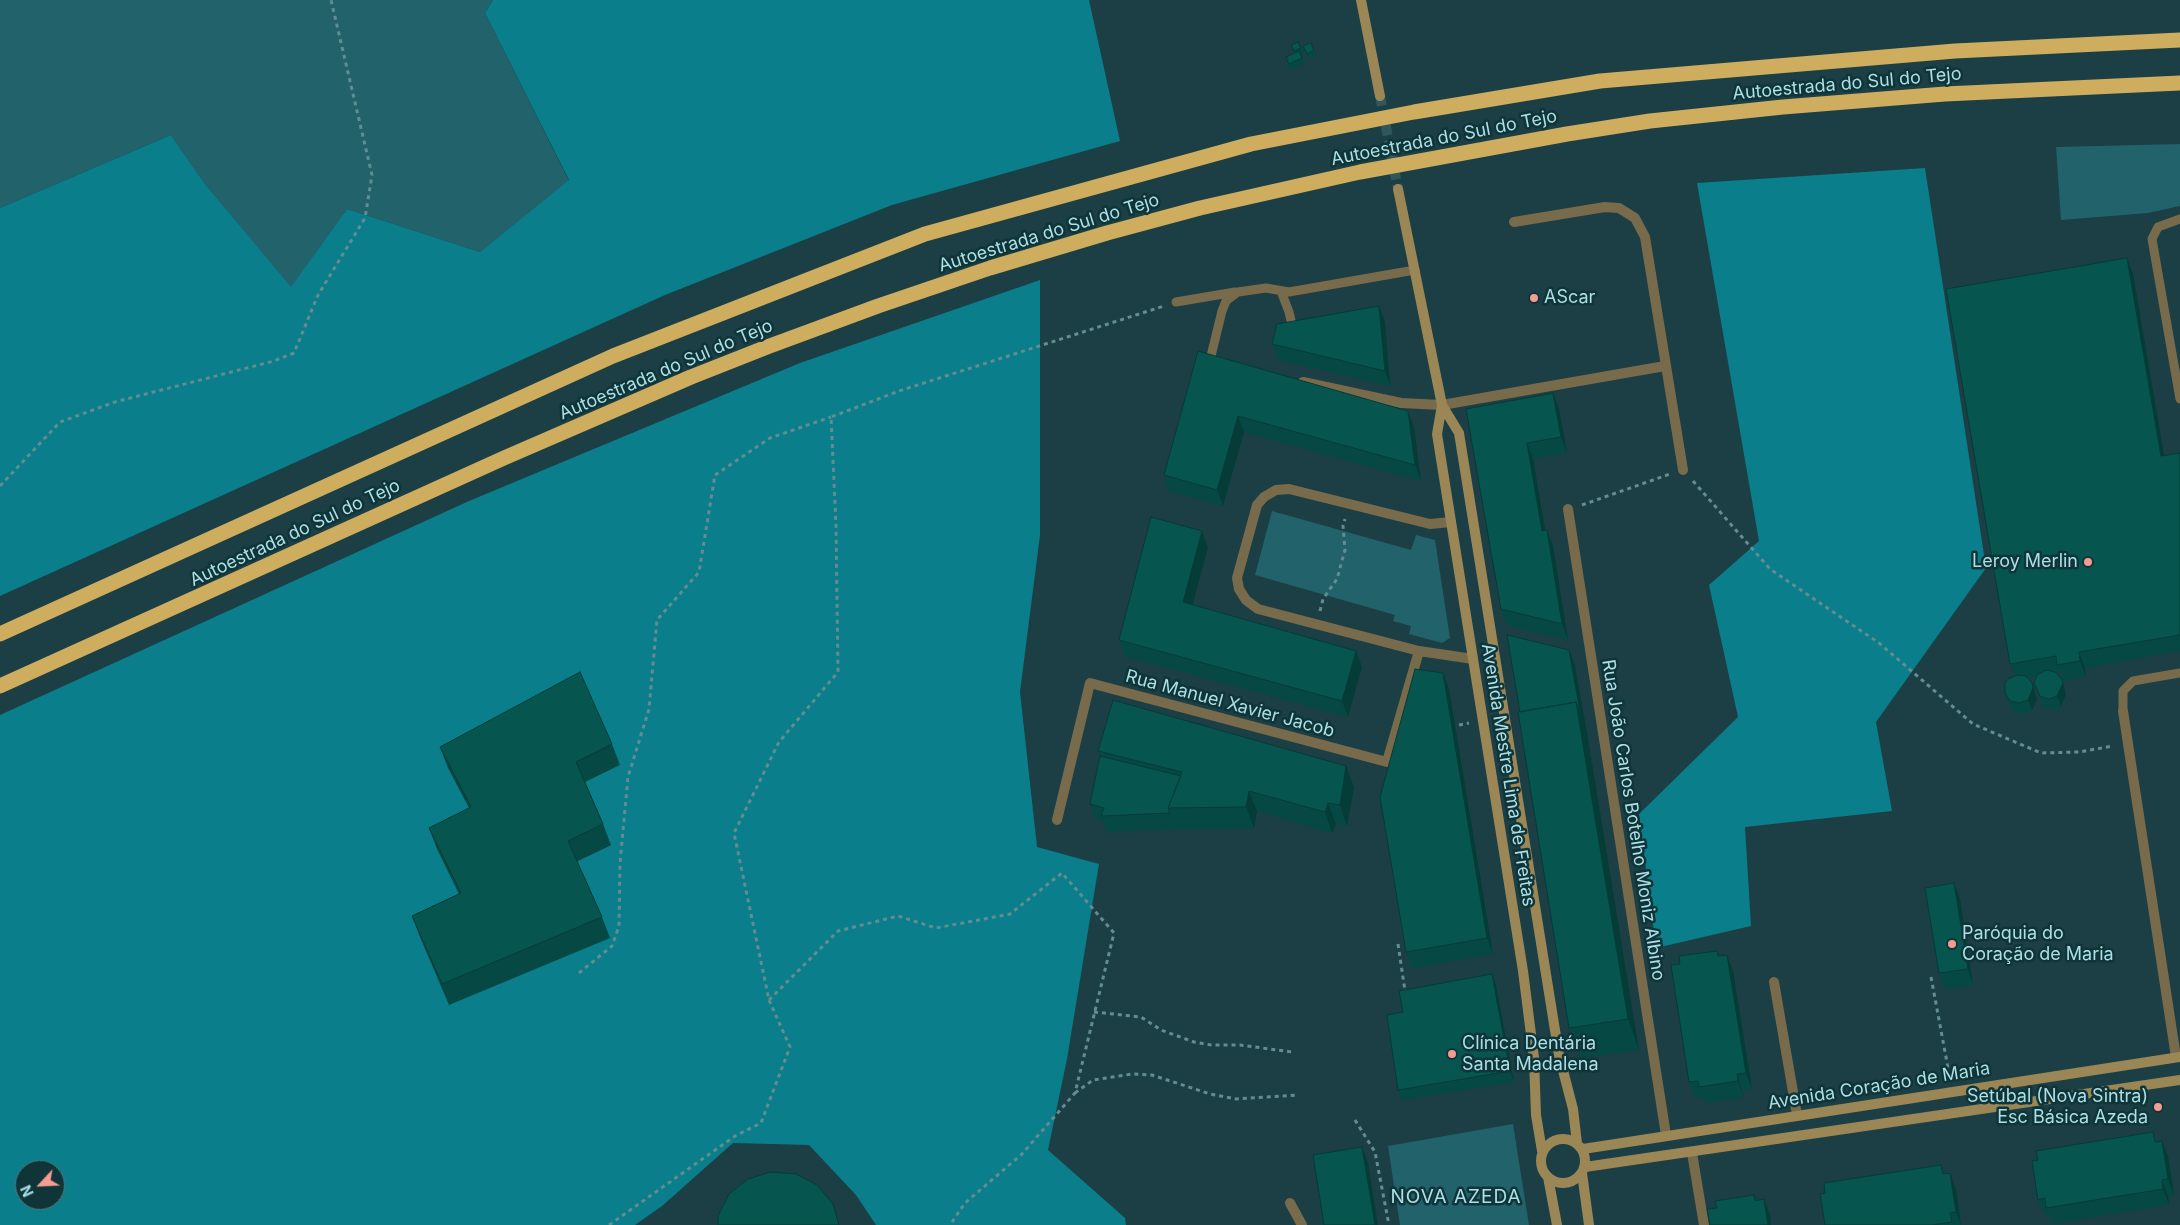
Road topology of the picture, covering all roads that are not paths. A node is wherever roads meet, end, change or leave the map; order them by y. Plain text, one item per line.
1 (1361, 0) edge
2 (2180, 40) edge
3 (2180, 83) edge
4 (1380, 96) tunnel mouth
5 (1398, 189) tunnel mouth
6 (2180, 218) edge
7 (1514, 222) dead end
8 (1415, 270) junction
9 (1281, 291) junction
10 (1238, 292) junction
11 (1176, 302) road end
12 (1295, 338) edge
13 (1201, 353) edge
14 (1216, 357) joint
15 (1665, 366) junction
16 (1292, 380) edge
17 (2180, 400) edge
18 (1442, 405) junction
19 (1683, 470) road end
20 (1568, 510) road end
21 (1451, 522) junction
22 (0, 634) edge
23 (1419, 651) junction
24 (1473, 658) junction
25 (2180, 673) edge
26 (0, 686) edge
27 (2123, 711) joint
28 (1057, 820) dead end
29 (1774, 982) dead end
30 (2178, 1057) edge
31 (2180, 1080) edge
32 (1797, 1115) junction
33 (1666, 1135) junction
34 (1580, 1146) junction
35 (1542, 1151) junction
36 (1692, 1153) junction
37 (1584, 1170) junction
38 (1548, 1177) junction
39 (1290, 1203) dead end
40 (1302, 1225) edge
41 (1557, 1225) edge
42 (1589, 1225) edge
43 (1704, 1225) edge

1 - 4 main road
2 - 22 highway, Autoestrada do Sul do Tejo
3 - 26 highway, Autoestrada do Sul do Tejo
5 - 8 main road, Avenida Mestre Lima de Freitas
6 - 17 lane
7 - 15 street
8 - 9 lane
8 - 18 main road, Avenida Mestre Lima de Freitas
9 - 10 lane
9 - 12 lane
10 - 11 lane
10 - 14 lane
13 - 14 street
15 - 18 street
15 - 19 street
16 - 18 street
18 - 21 main road, Avenida Mestre Lima de Freitas
18 - 34 main road, Avenida Mestre Lima de Freitas
20 - 33 street, Rua João Carlos Botelho Moniz Albino
21 - 23 street
21 - 24 main road, Avenida Mestre Lima de Freitas
23 - 24 street
23 - 28 street, Rua Manuel Xavier Jacob
24 - 35 main road, Avenida Mestre Lima de Freitas
25 - 27 lane
27 - 30 street
29 - 32 street
30 - 32 main road, Avenida Coração de Maria
31 - 36 main road, Avenida Coração de Maria
32 - 33 main road, Avenida Coração de Maria
33 - 34 main road, Avenida Coração de Maria
34 - 35 main road
34 - 37 main road
35 - 38 main road
36 - 37 main road, Avenida Coração de Maria
36 - 43 street
37 - 38 main road
37 - 42 main road
38 - 41 main road
39 - 40 street

